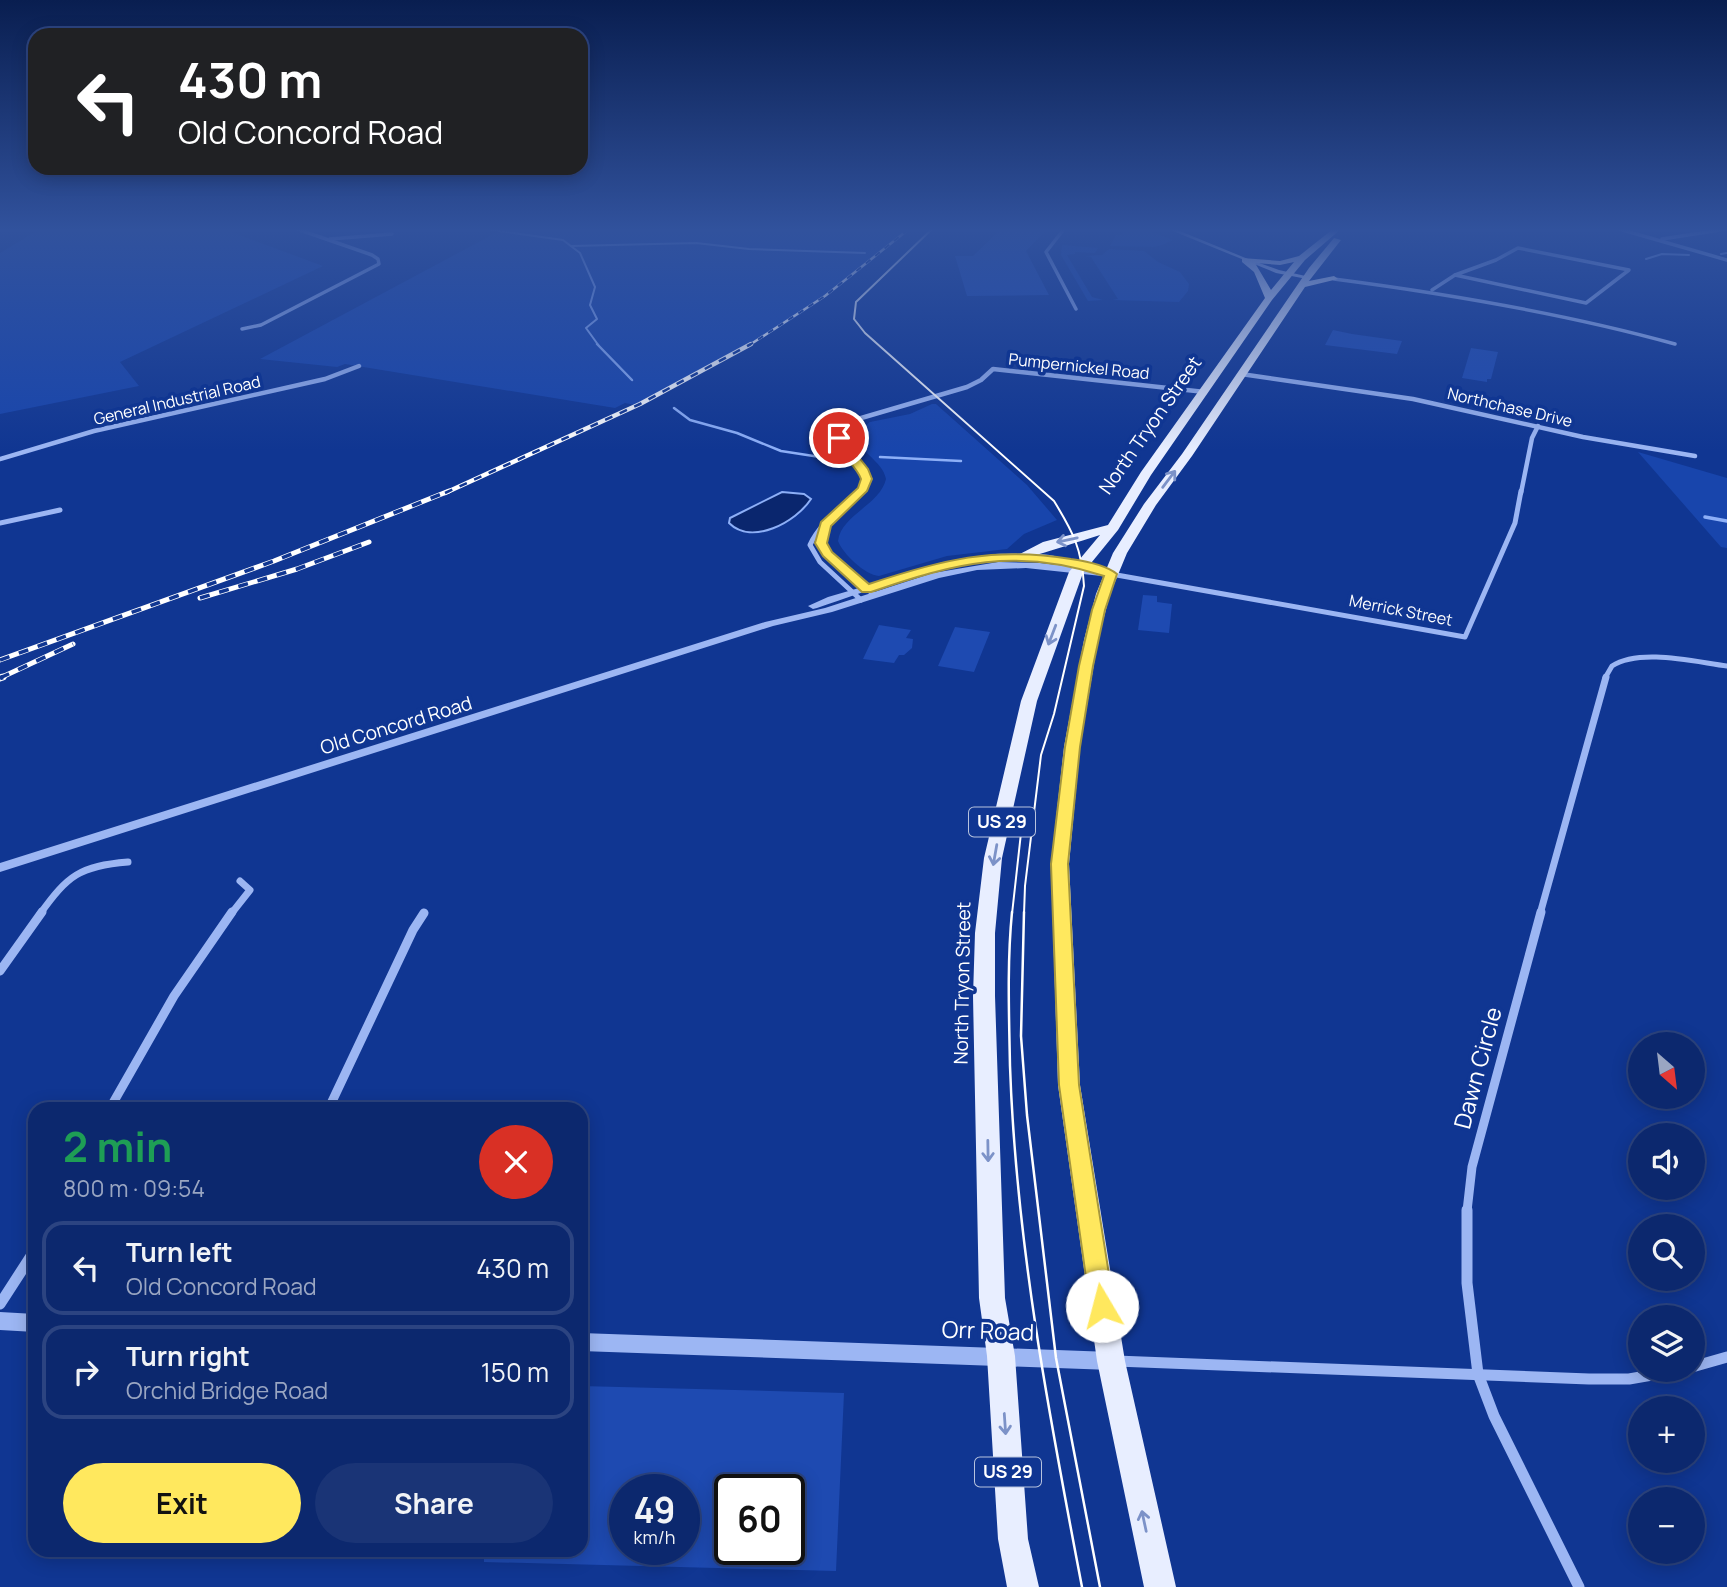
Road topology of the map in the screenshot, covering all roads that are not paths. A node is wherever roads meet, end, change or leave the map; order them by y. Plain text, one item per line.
1 (304, 303) edge
2 (1073, 303) edge
3 (1266, 303) edge
4 (1290, 303) edge
5 (1493, 303) edge
6 (1076, 309) dead end
7 (242, 329) dead end
8 (1240, 341) junction
9 (1675, 344) dead end
10 (359, 366) dead end
11 (1244, 371) junction
12 (1205, 392) junction
13 (1538, 426) junction
14 (1695, 456) dead end
15 (0, 458) edge
16 (60, 510) dead end
17 (0, 523) edge
18 (825, 525) junction
19 (1113, 527) junction
20 (1023, 556) junction
21 (1079, 568) junction
22 (1111, 574) junction
23 (870, 592) junction
24 (858, 596) junction
25 (1727, 666) edge
26 (128, 862) dead end
27 (0, 868) edge
28 (240, 881) dead end
29 (424, 914) dead end
30 (0, 971) edge
31 (113, 1102) edge
32 (332, 1102) edge
33 (28, 1261) edge
34 (0, 1304) edge
35 (0, 1321) edge
36 (28, 1323) edge
37 (588, 1342) edge
38 (1001, 1356) junction
39 (1727, 1357) edge
40 (1111, 1361) junction
41 (1705, 1363) edge
42 (1478, 1374) junction
43 (1628, 1379) edge
44 (1023, 1587) edge
45 (1160, 1587) edge
46 (1579, 1587) edge

1 - 7 street
2 - 6 street
3 - 8 main road, North Tryon Street / US 29
4 - 11 main road, US 29
5 - 9 street
8 - 11 main road
8 - 12 main road, North Tryon Street / US 29
10 - 15 street, General Industrial Road
11 - 13 street, Northchase Drive
22 -> 11 main road, US 29
12 - 18 street, Pumpernickel Road
12 - 19 main road, North Tryon Street / US 29
13 - 14 street, Northchase Drive
13 - 22 street, Merrick Street
16 - 17 street
18 - 23 street
18 - 24 street
19 -> 20 main road
19 - 21 main road, North Tryon Street / US 29
20 - 21 street, Old Concord Road
20 - 23 street, Old Concord Road
21 - 22 street, Old Concord Road
21 - 23 street, Old Concord Road
21 -> 38 main road, North Tryon Street / US 29
22 - 40 main road, US 29
23 - 24 street, Old Concord Road
24 - 27 street, Old Concord Road
25 - 42 street, Dawn Circle
26 - 30 street
28 - 31 street
29 - 32 street
33 - 34 street
35 - 36 street
37 - 38 street, Orr Road
38 - 40 street, Orr Road
38 -> 44 main road, North Tryon Street / US 29
39 - 41 street
40 - 42 street, Orr Road
45 -> 40 main road, US 29
42 - 43 street, Orr Road
42 - 46 street, Dawn Circle

